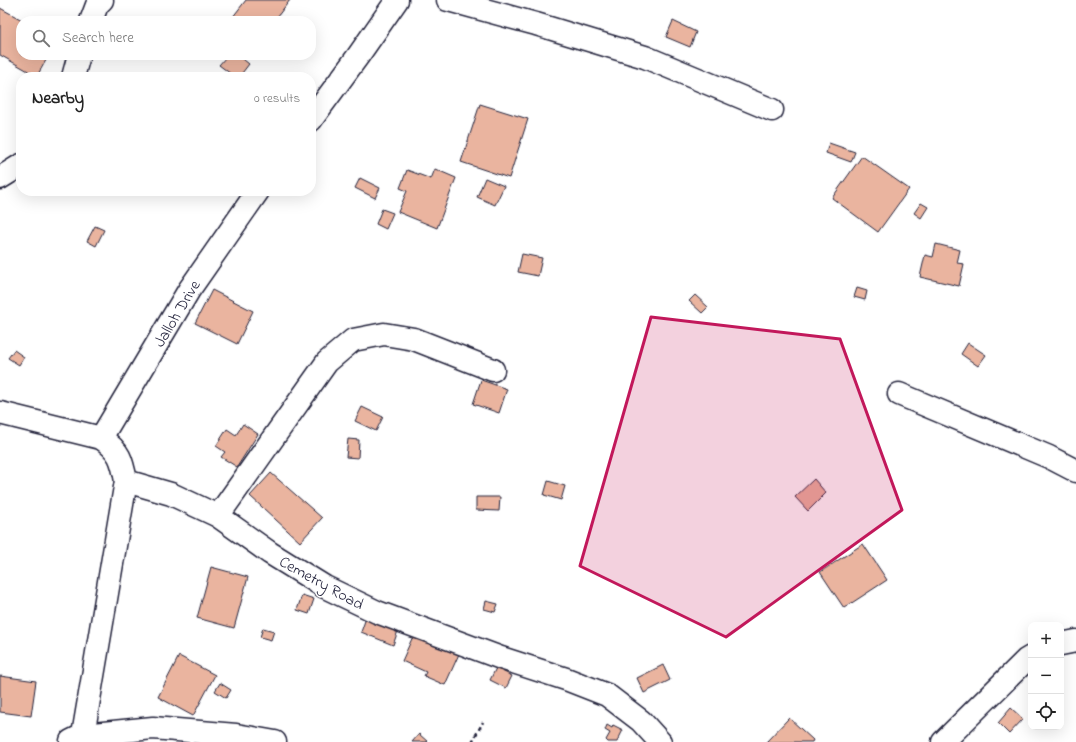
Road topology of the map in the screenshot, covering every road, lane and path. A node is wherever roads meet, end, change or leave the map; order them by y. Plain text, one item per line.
1 (102, 0) edge
2 (397, 0) edge
3 (448, 0) edge
4 (93, 16) edge
5 (78, 60) edge
6 (74, 72) edge
7 (772, 110) dead end
8 (316, 113) edge
9 (16, 168) edge
10 (0, 178) edge
11 (255, 196) edge
12 (493, 370) dead end
13 (898, 394) dead end
14 (0, 413) edge
15 (101, 438) junction
16 (1076, 471) edge
17 (126, 481) junction
18 (218, 516) junction
19 (1076, 641) edge
20 (1064, 643) edge
21 (1028, 658) edge
22 (483, 722) dead end
23 (77, 739) edge
24 (275, 742) edge
25 (472, 742) edge
26 (660, 742) edge
27 (943, 742) edge

1 - 4 street
2 - 8 street
3 - 7 street
5 - 6 street
9 - 10 street
11 - 15 street, Jalloh Drive
12 - 18 street
13 - 16 street
14 - 15 street
15 - 17 street
17 - 18 street, Cemetry Road
17 - 23 street
18 - 26 street, Cemetry Road
19 - 20 street
21 - 27 street
22 - 25 path
23 - 24 street

